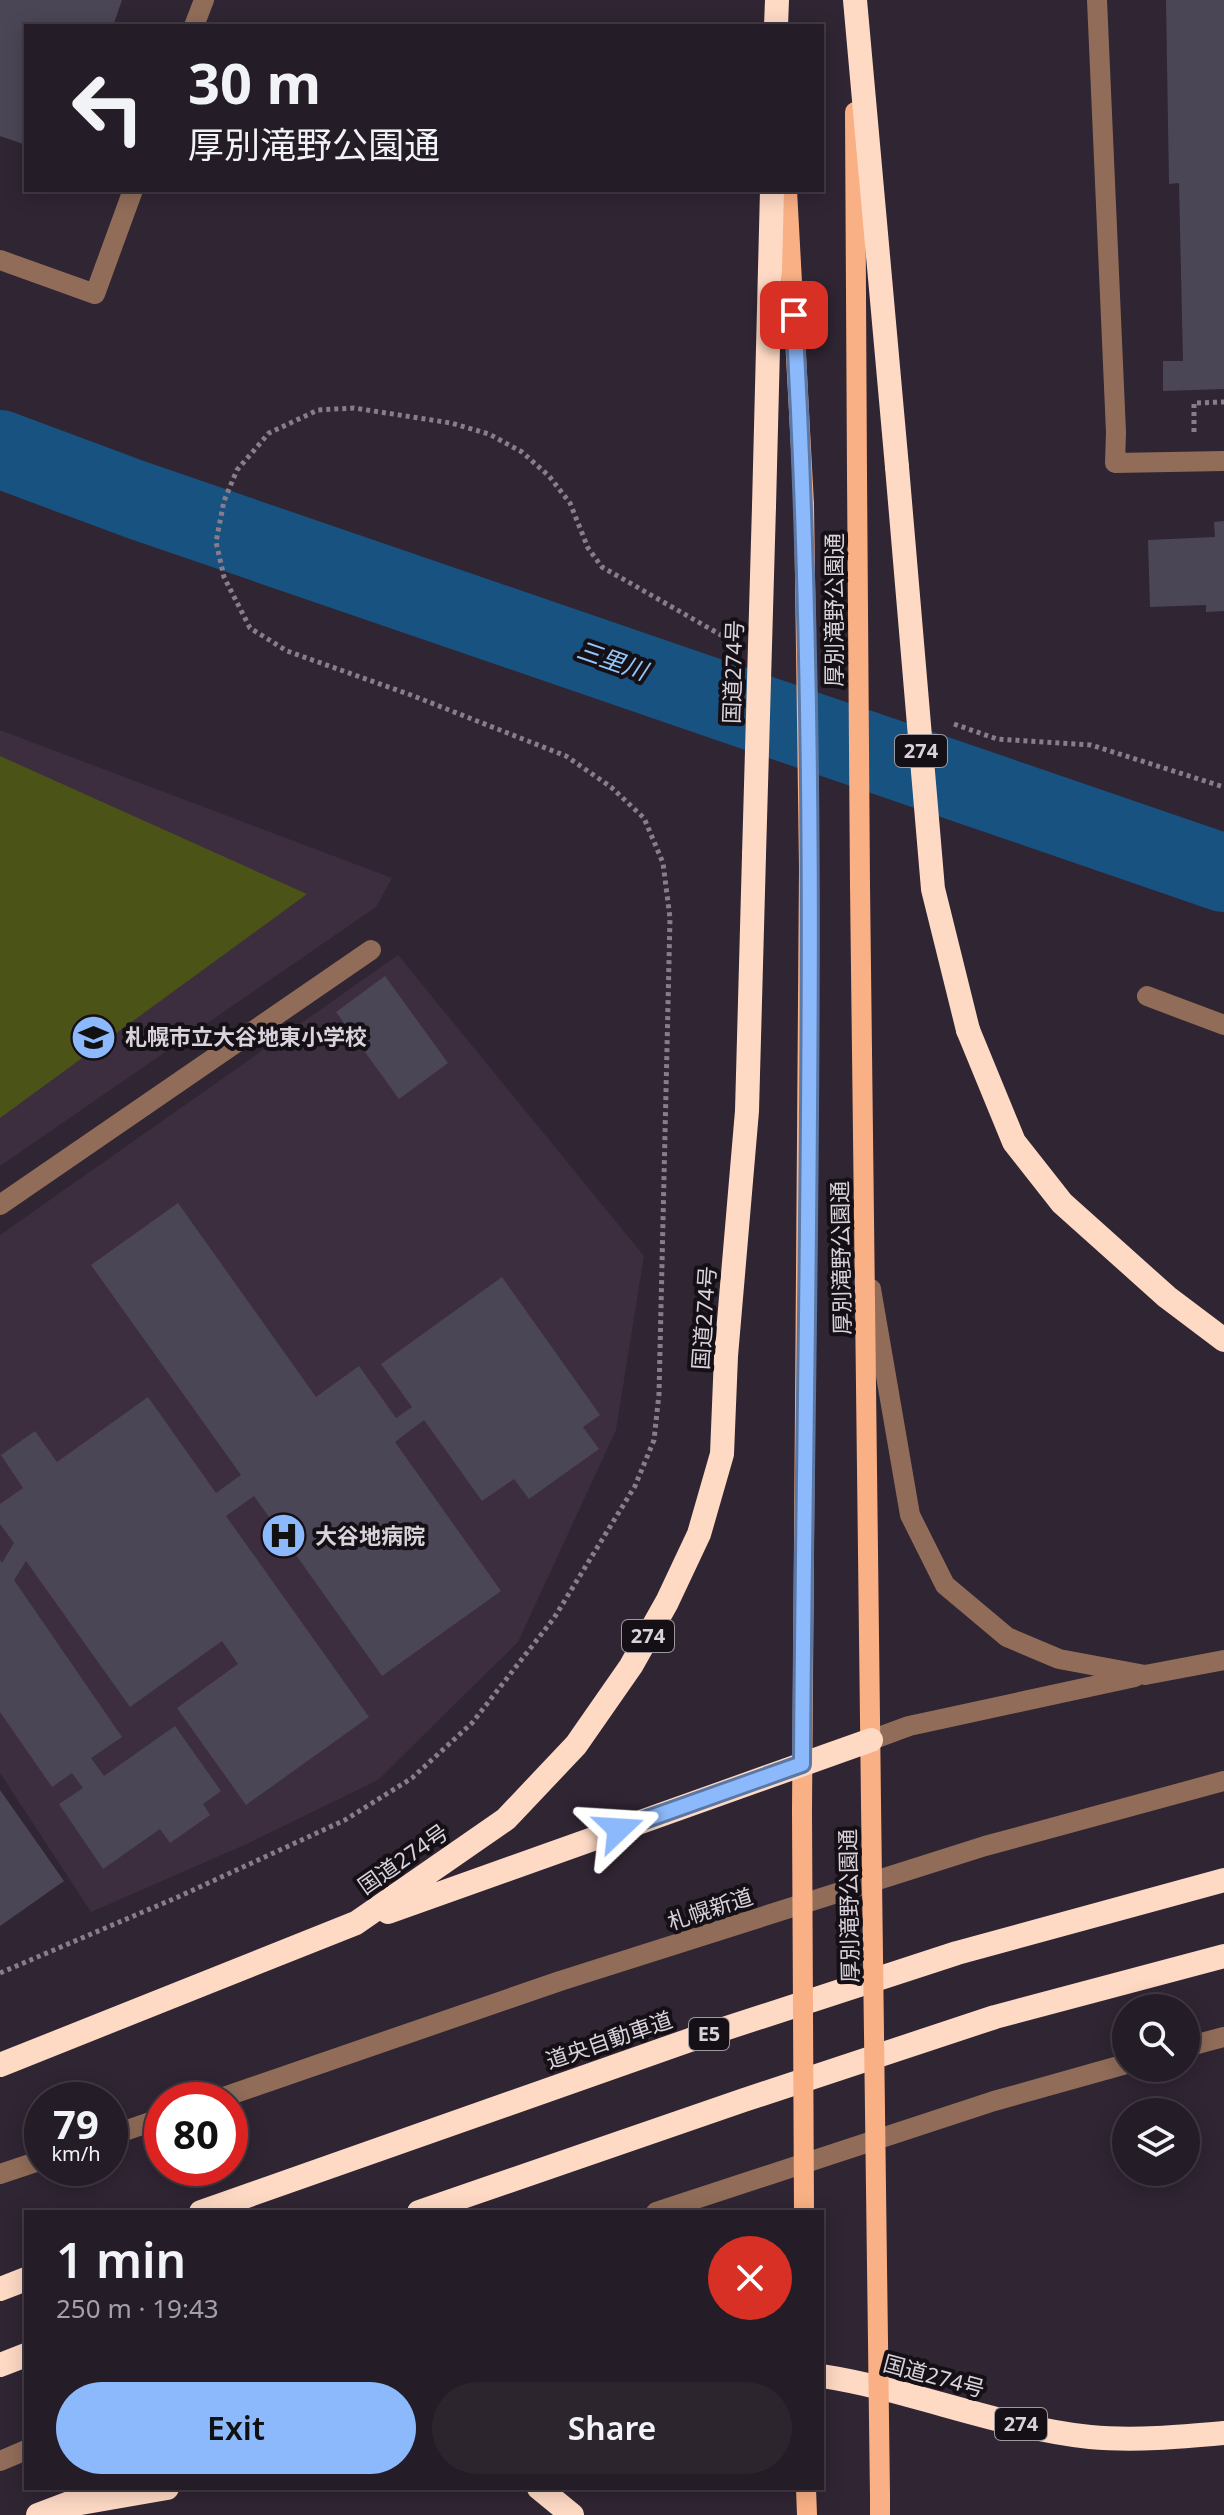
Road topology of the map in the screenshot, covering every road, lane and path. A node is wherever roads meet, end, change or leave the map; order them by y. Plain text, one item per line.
1 (204, 0) edge
2 (777, 0) edge
3 (855, 0) edge
4 (1097, 0) edge
5 (195, 24) edge
6 (778, 24) edge
7 (132, 192) edge
8 (772, 192) edge
9 (787, 192) edge
10 (0, 260) edge
11 (1224, 402) edge
12 (318, 410) dead end
13 (1194, 461) junction
14 (1224, 461) edge
15 (371, 950) dead end
16 (1147, 996) dead end
17 (1224, 1025) edge
18 (0, 1205) edge
19 (865, 1253) junction
20 (1224, 1340) edge
21 (1224, 1660) edge
22 (1145, 1675) junction
23 (871, 1740) junction
24 (802, 1764) junction
25 (1224, 1781) edge
26 (1224, 1880) edge
27 (356, 1923) junction
28 (1224, 1956) edge
29 (0, 1973) edge
30 (1224, 2037) edge
31 (1200, 2043) edge
32 (0, 2065) edge
33 (1112, 2068) edge
34 (248, 2089) edge
35 (24, 2166) edge
36 (0, 2174) edge
37 (207, 2210) edge
38 (425, 2210) edge
39 (662, 2210) edge
40 (804, 2210) edge
41 (24, 2280) edge
42 (0, 2289) edge
43 (24, 2356) edge
44 (0, 2365) edge
45 (824, 2377) edge
46 (1224, 2433) edge
47 (24, 2451) edge
48 (0, 2461) edge
49 (106, 2490) edge
50 (155, 2490) edge
51 (541, 2490) edge
52 (63, 2506) junction
53 (880, 2506) edge
54 (38, 2515) edge
55 (572, 2515) edge

1 - 5 street
2 - 6 highway
3 - 19 main road, 厚別滝野公園通, bridge
3 - 20 highway, 274, bridge
4 - 13 street
7 - 10 street
8 - 27 highway, 国道274号 / 274, bridge
9 - 24 main road, 厚別滝野公園通, bridge
11 - 13 path
12 - 29 path
13 - 14 street
15 - 18 street
16 - 17 street
19 - 22 street
19 - 23 main road, 厚別滝野公園通
21 - 22 street
22 - 23 street
23 - 24 highway
23 - 53 main road, 厚別滝野公園通, bridge
24 - 27 highway
24 - 40 main road, 厚別滝野公園通, bridge
25 - 34 street, 札幌新道
26 - 37 highway, 道央自動車道 / E5
27 - 32 highway, 国道274号 / 274
28 - 38 highway
30 - 31 street
33 - 39 street
35 - 36 street
41 - 42 highway
43 - 44 highway
45 - 46 highway, 国道274号 / 274
47 - 48 street
49 - 52 highway
50 - 52 highway
51 - 55 highway
52 - 54 highway

